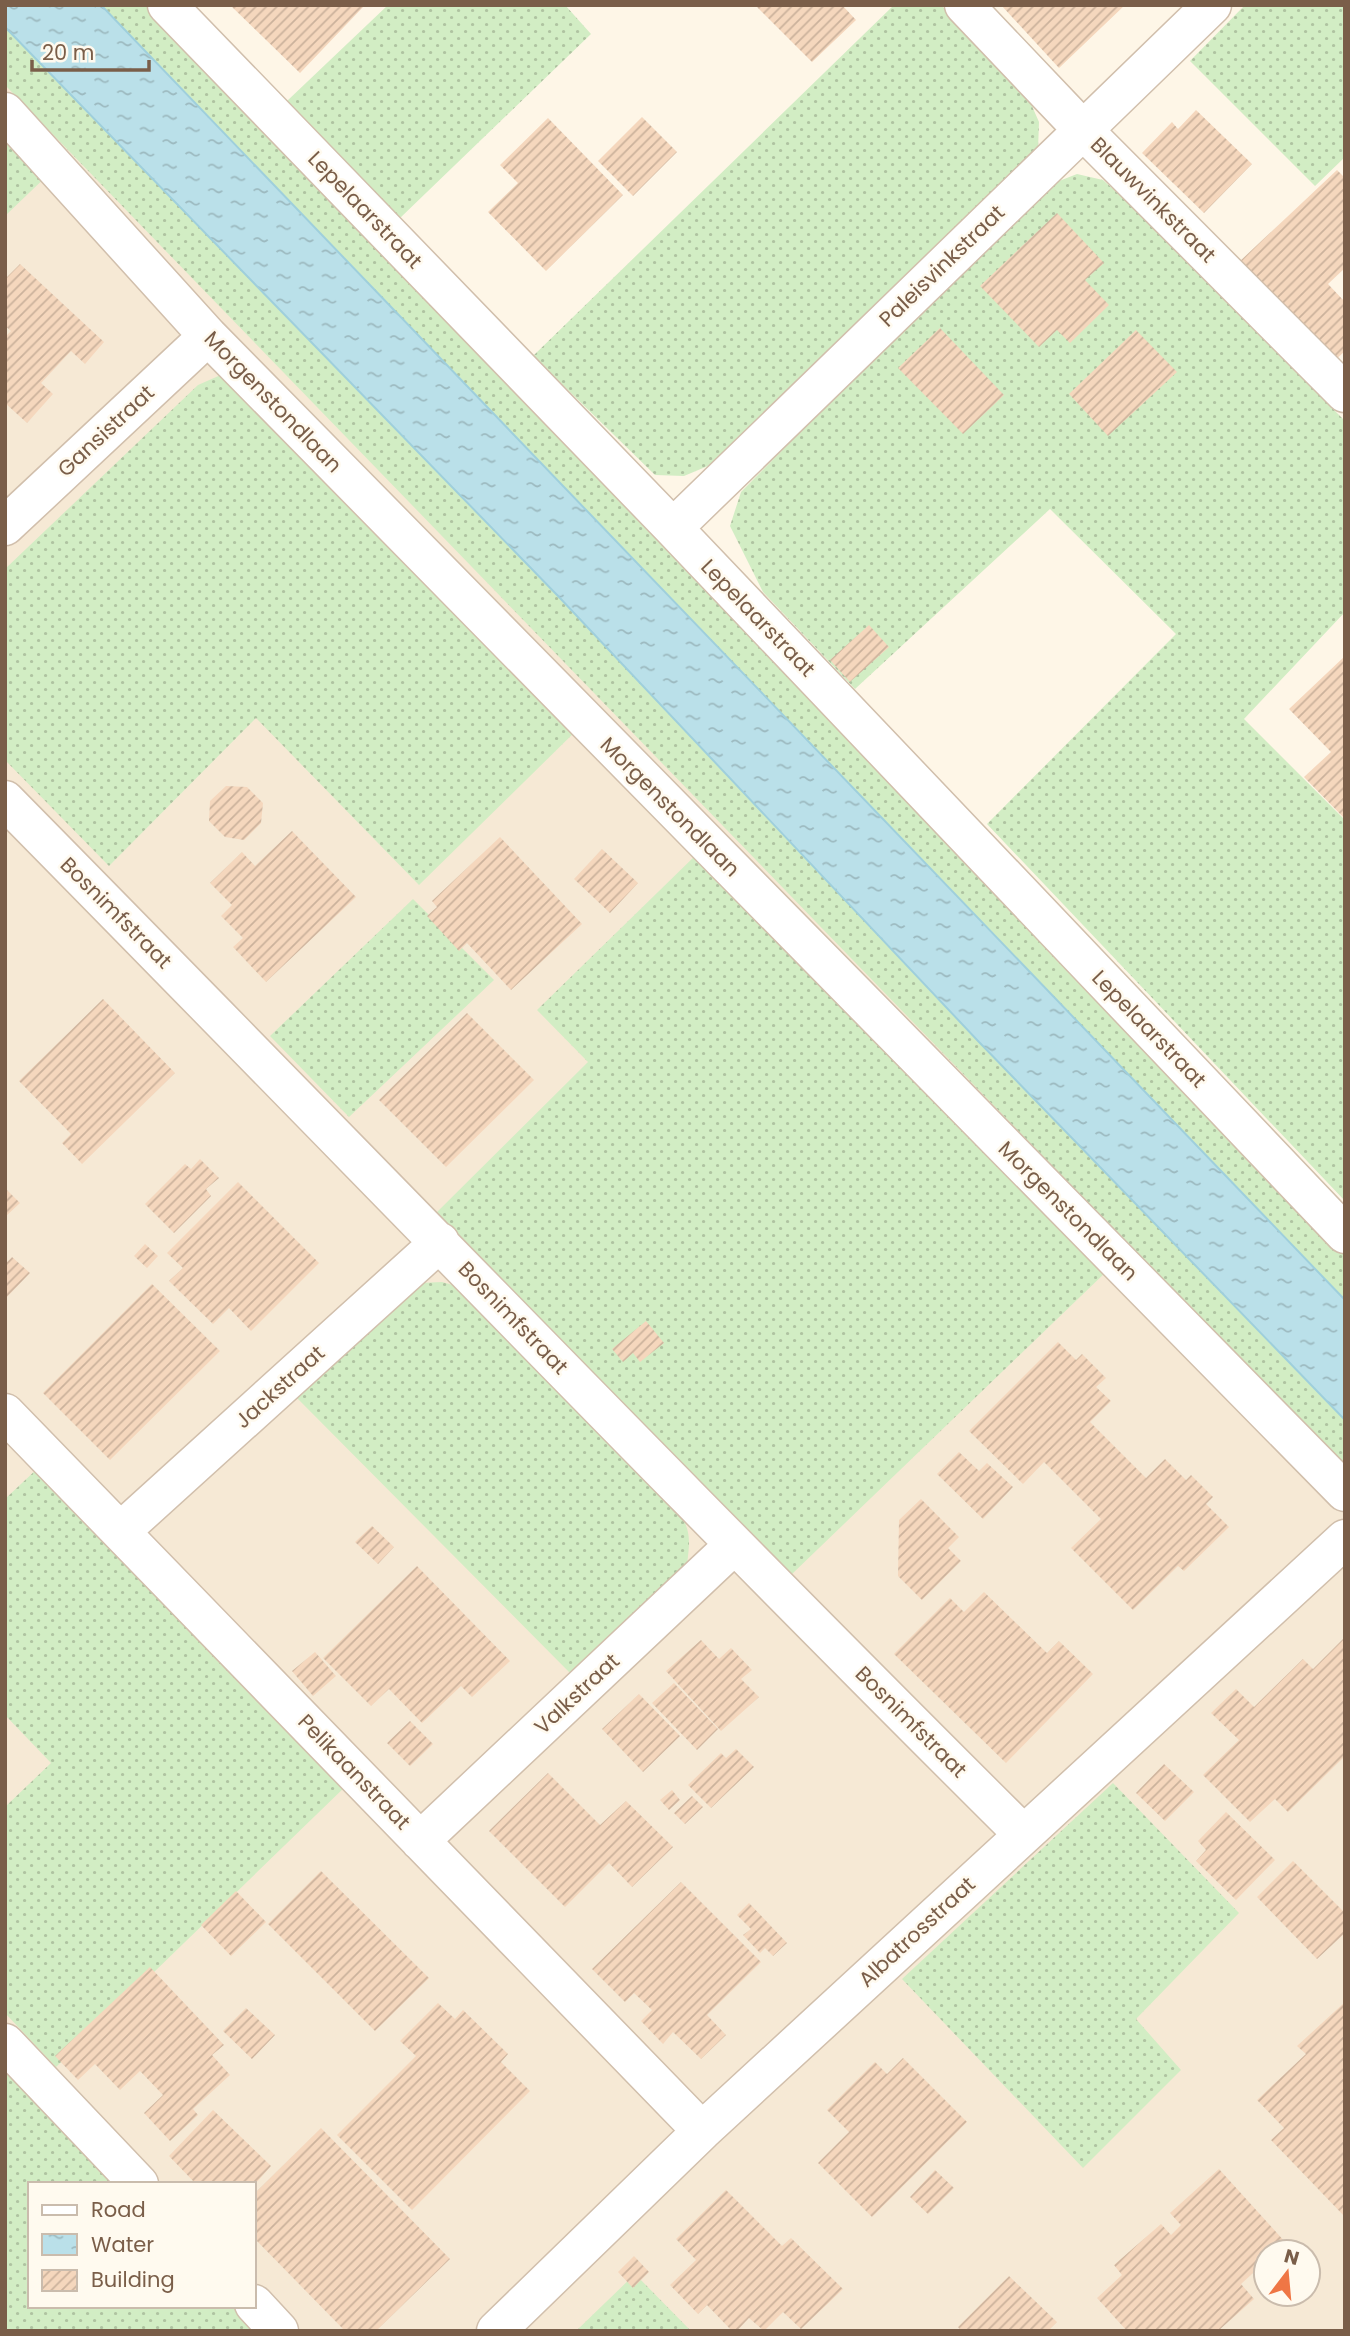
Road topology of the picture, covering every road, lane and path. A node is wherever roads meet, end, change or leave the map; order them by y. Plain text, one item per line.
1 (167, 5) edge
2 (964, 5) edge
3 (1212, 5) edge
4 (5, 112) edge
5 (1082, 129) junction
6 (208, 336) junction
7 (1345, 393) edge
8 (5, 526) edge
9 (673, 528) junction
10 (5, 800) edge
11 (1345, 1234) edge
12 (440, 1242) junction
13 (5, 1413) edge
14 (1345, 1492) edge
15 (121, 1531) junction
16 (1345, 1539) edge
17 (733, 1546) junction
18 (1023, 1833) junction
19 (420, 1841) junction
20 (5, 2043) edge
21 (702, 2131) junction
22 (137, 2182) edge
23 (256, 2306) edge
24 (279, 2331) edge
25 (496, 2331) edge

1 - 9 street, Lepelaarstraat
2 - 5 street, Blauwvinkstraat
3 - 5 street, Paleisvinkstraat
4 - 6 street, Morgenstondlaan
5 - 7 street, Blauwvinkstraat
5 - 9 street, Paleisvinkstraat
6 - 8 street, Gansistraat
6 - 14 street, Morgenstondlaan
9 - 11 street, Lepelaarstraat
10 - 12 street, Bosnimfstraat
12 - 15 street, Jackstraat
12 - 17 street, Bosnimfstraat
13 - 15 street, Pelikaanstraat
15 - 19 street, Pelikaanstraat
16 - 18 street, Albatrosstraat
17 - 18 street, Bosnimfstraat
17 - 19 street, Valkstraat
18 - 21 street, Albatrosstraat
19 - 21 street, Pelikaanstraat
20 - 22 street
21 - 25 street, Albatrosstraat
23 - 24 street

